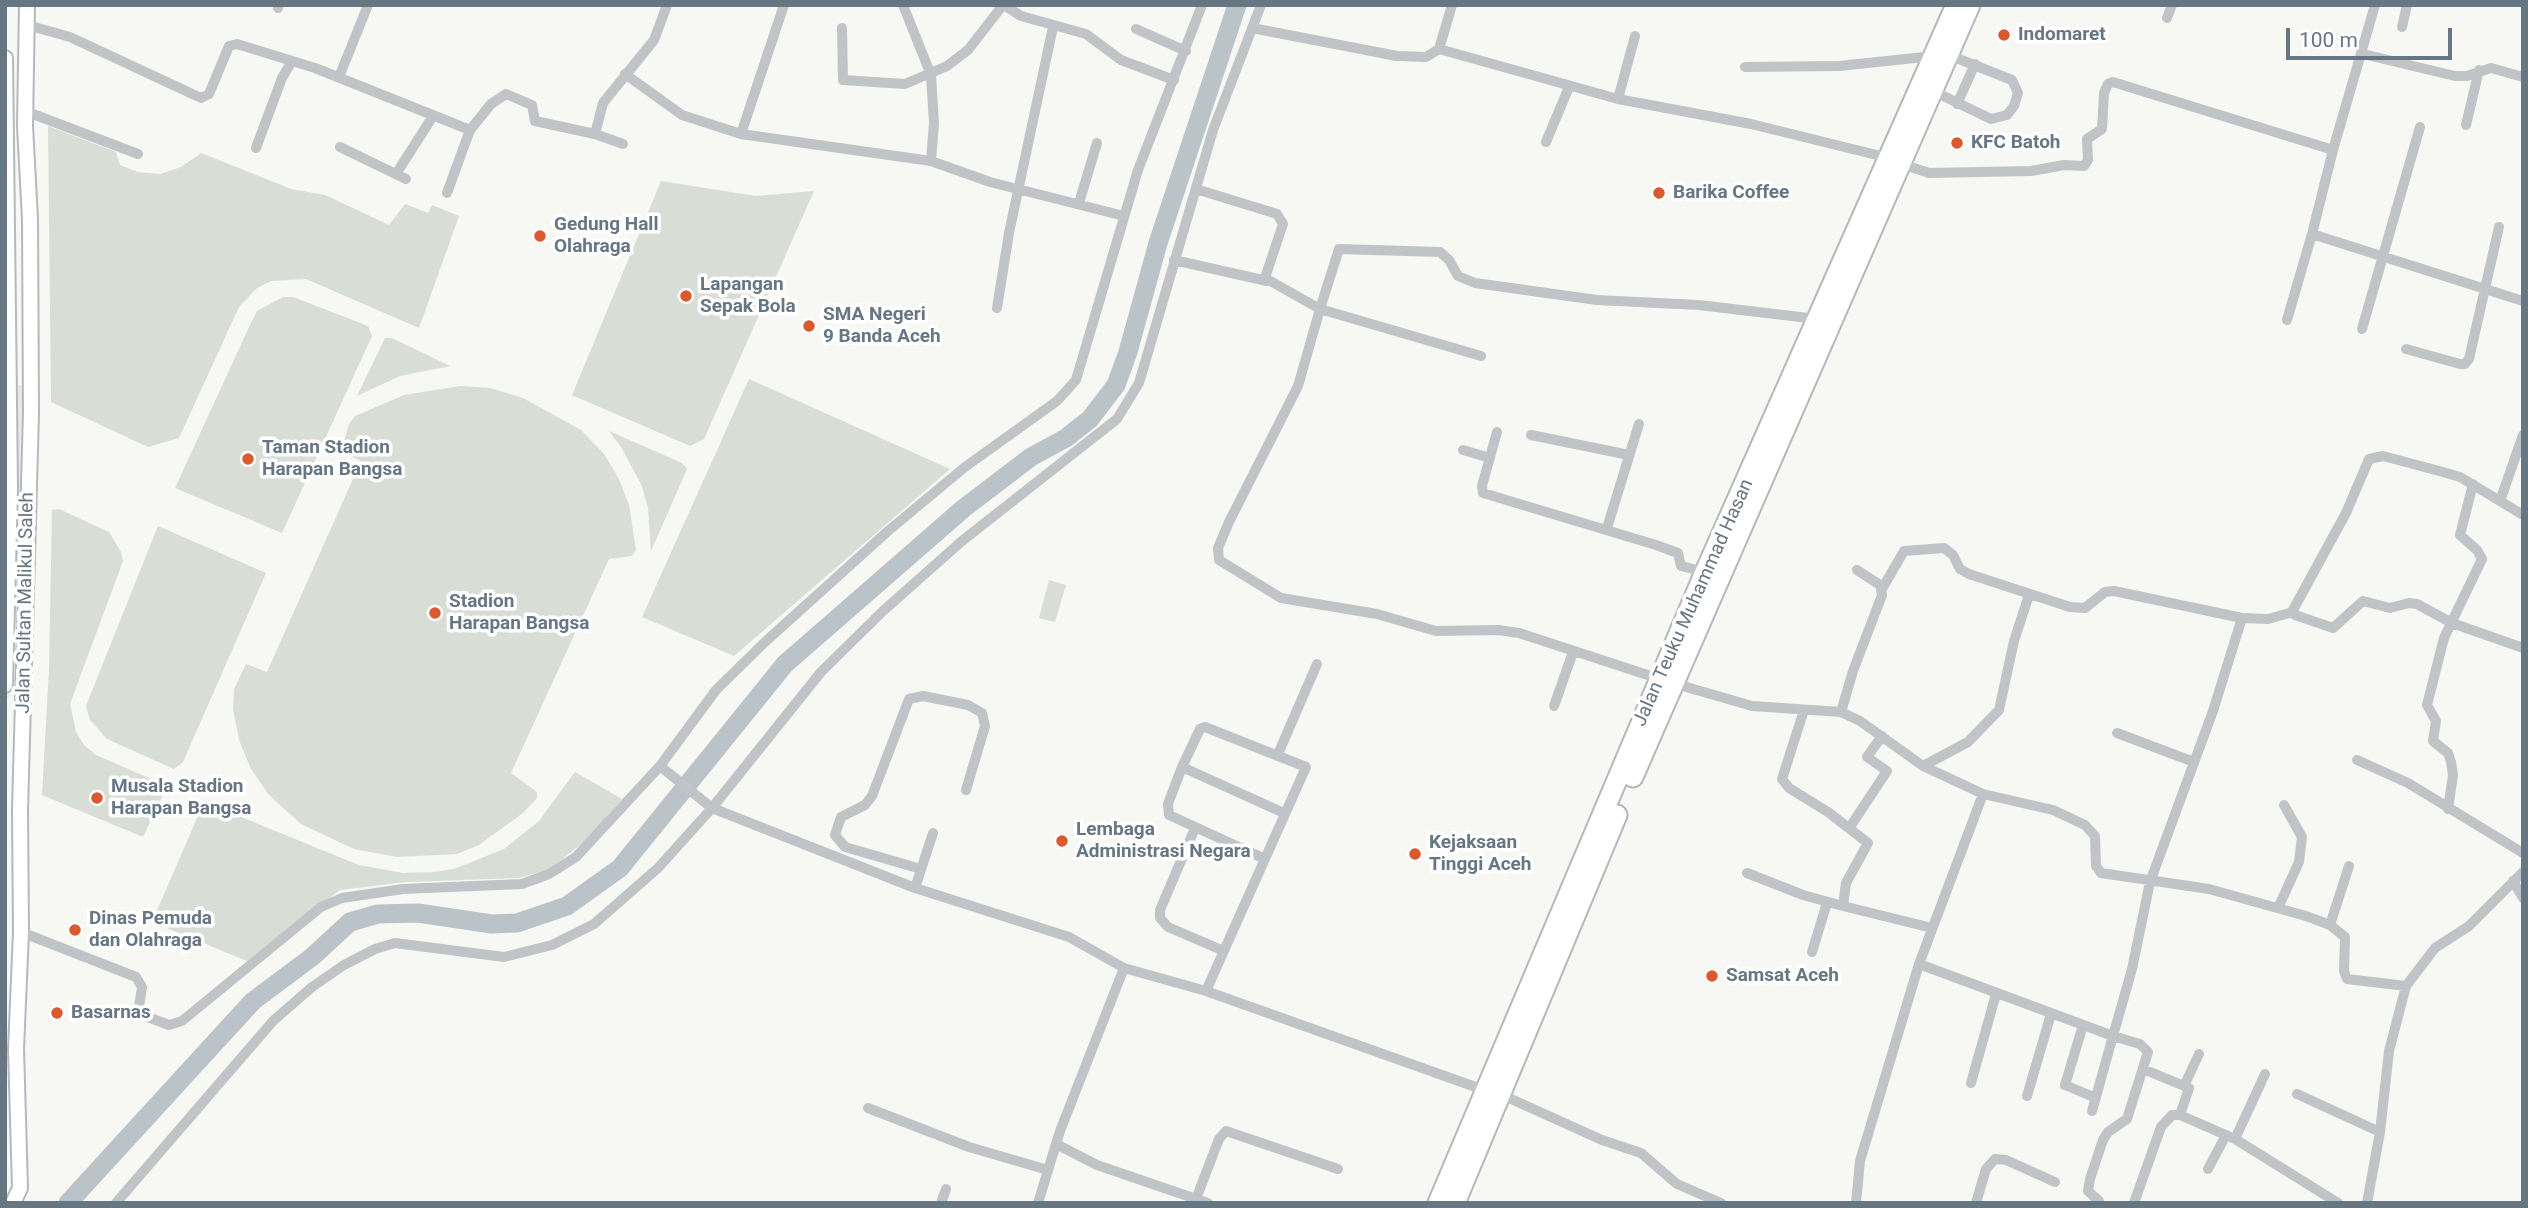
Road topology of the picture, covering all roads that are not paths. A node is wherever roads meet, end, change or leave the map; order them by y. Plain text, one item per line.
1 (27, 5) edge
2 (368, 5) edge
3 (667, 5) edge
4 (784, 5) edge
5 (904, 5) edge
6 (1004, 5) edge
7 (1202, 5) edge
8 (1261, 5) edge
9 (1452, 5) edge
10 (1956, 5) edge
11 (1970, 5) edge
12 (2172, 5) edge
13 (2375, 5) edge
14 (2407, 5) edge
15 (2167, 18) dead end
16 (27, 25) junction
17 (1053, 27) junction
18 (2402, 27) dead end
19 (842, 28) dead end
20 (1252, 28) junction
21 (1136, 29) dead end
22 (1635, 36) dead end
23 (1439, 49) junction
24 (1186, 51) junction
25 (2363, 54) junction
26 (1941, 55) junction
27 (5, 58) edge
28 (292, 61) junction
29 (1975, 64) junction
30 (1745, 67) dead end
31 (2479, 70) junction
32 (625, 75) junction
33 (931, 75) junction
34 (339, 77) junction
35 (2523, 77) edge
36 (1174, 80) junction
37 (1569, 87) junction
38 (1933, 92) junction
39 (1618, 99) junction
40 (1957, 104) junction
41 (433, 116) junction
42 (25, 119) junction
43 (2466, 125) dead end
44 (7, 126) edge
45 (2420, 127) dead end
46 (470, 130) junction
47 (595, 134) junction
48 (741, 134) junction
49 (1546, 142) dead end
50 (1097, 143) dead end
51 (623, 144) dead end
52 (340, 147) dead end
53 (256, 148) dead end
54 (2333, 150) junction
55 (138, 154) dead end
56 (930, 161) junction
57 (1895, 161) junction
58 (1018, 188) junction
59 (1196, 188) junction
60 (447, 193) dead end
61 (1079, 203) junction
62 (1124, 216) junction
63 (6, 220) edge
64 (2500, 227) dead end
65 (2312, 234) junction
66 (2383, 255) junction
67 (1174, 260) junction
68 (1267, 281) junction
69 (2486, 289) junction
70 (2523, 301) edge
71 (998, 308) dead end
72 (10, 309) junction
73 (1320, 309) junction
74 (31, 310) junction
75 (1817, 319) junction
76 (2287, 320) dead end
77 (2362, 329) dead end
78 (2406, 349) dead end
79 (1481, 356) dead end
80 (1801, 378) junction
81 (1639, 424) dead end
82 (1497, 432) dead end
83 (1531, 435) dead end
84 (2523, 435) edge
85 (1462, 450) dead end
86 (1629, 455) junction
87 (1490, 458) junction
88 (2473, 484) junction
89 (2500, 501) junction
90 (2523, 515) edge
91 (1607, 528) junction
92 (1857, 570) dead end
93 (1705, 572) junction
94 (1882, 589) junction
95 (2029, 596) junction
96 (2293, 612) junction
97 (2242, 618) junction
98 (2452, 623) junction
99 (2523, 648) edge
100 (1573, 652) junction
101 (1317, 664) dead end
102 (25, 680) junction
103 (1668, 681) junction
104 (5, 683) edge
105 (1553, 706) dead end
106 (1804, 710) junction
107 (1841, 712) junction
108 (2117, 733) dead end
109 (1882, 736) junction
110 (1278, 754) junction
111 (2357, 760) dead end
112 (2194, 762) junction
113 (660, 766) junction
114 (1923, 766) junction
115 (1182, 767) junction
116 (966, 790) dead end
117 (1983, 794) junction
118 (707, 805) junction
119 (2284, 805) dead end
120 (2448, 809) junction
121 (1284, 813) junction
122 (1850, 827) junction
123 (1195, 828) junction
124 (933, 833) dead end
125 (2523, 853) edge
126 (1265, 859) junction
127 (2348, 866) dead end
128 (922, 869) junction
129 (2523, 872) edge
130 (1747, 873) dead end
131 (2513, 881) junction
132 (2150, 882) junction
133 (915, 888) junction
134 (5, 896) edge
135 (21, 896) junction
136 (2523, 898) edge
137 (1827, 903) junction
138 (1843, 906) junction
139 (2279, 906) junction
140 (2330, 925) junction
141 (1932, 928) junction
142 (21, 932) junction
143 (1224, 951) junction
144 (1812, 952) dead end
145 (1919, 964) junction
146 (1124, 968) junction
147 (2406, 986) junction
148 (1206, 991) junction
149 (1996, 994) junction
150 (2051, 1014) junction
151 (2083, 1025) junction
152 (2113, 1036) junction
153 (2199, 1054) dead end
154 (2143, 1069) junction
155 (2265, 1074) dead end
156 (1971, 1083) dead end
157 (2185, 1084) junction
158 (1492, 1092) junction
159 (2297, 1094) dead end
160 (2027, 1096) dead end
161 (2096, 1098) junction
162 (868, 1108) dead end
163 (2092, 1111) dead end
164 (2180, 1115) junction
165 (2380, 1132) junction
166 (2231, 1137) junction
167 (1056, 1144) junction
168 (1469, 1149) junction
169 (1338, 1169) dead end
170 (2208, 1169) dead end
171 (1048, 1170) junction
172 (2055, 1182) dead end
173 (946, 1189) dead end
174 (10, 1198) edge
175 (1196, 1199) junction
176 (2099, 1201) edge
177 (1717, 1202) edge
178 (116, 1203) edge
179 (941, 1203) edge
180 (1038, 1203) edge
181 (1209, 1203) edge
182 (1437, 1203) edge
183 (1455, 1203) edge
184 (1856, 1203) edge
185 (1976, 1203) edge
186 (2134, 1203) edge
187 (2338, 1203) edge
188 (2367, 1203) edge

1 - 16 main road, Jalan Sultan Malikul Saleh
2 - 34 street
3 - 32 street
4 - 48 street
5 - 33 street
6 - 17 street
6 - 33 street
7 - 24 street
8 - 20 street
9 - 23 street
10 - 26 highway, Jalan Teuku Muhammad Hasan
11 - 26 highway, Jalan Teuku Muhammad Hasan
12 - 15 street
13 - 25 street
14 - 18 street
16 - 28 street
16 - 42 main road, Jalan Sultan Malikul Saleh
17 - 36 street
17 - 58 street
19 - 33 street
20 - 23 street
20 - 59 street
21 - 24 street
22 - 39 street
23 - 37 street
24 - 36 street
25 - 31 street
25 - 54 street
26 - 29 street
26 - 30 street
26 - 38 highway, Jalan Teuku Muhammad Hasan
26 - 57 highway, Jalan Teuku Muhammad Hasan
27 - 44 main road, Jalan Sultan Malikul Saleh
28 - 34 street
28 - 53 street
29 - 40 street
29 - 40 street
31 - 35 street
31 - 43 street
32 - 47 street
32 - 48 street
33 - 56 street
34 - 41 street
36 - 62 street
37 - 39 street
37 - 49 street
38 - 40 street
38 - 57 highway, Jalan Teuku Muhammad Hasan
39 - 57 street
41 - 46 street
41 - 52 street
42 - 44 main road
42 - 55 street
42 - 74 main road, Jalan Sultan Malikul Saleh
44 - 63 main road, Jalan Sultan Malikul Saleh
45 - 66 street
46 - 47 street
46 - 60 street
47 - 51 street
48 - 56 street
50 - 61 street
54 - 57 street
54 - 65 street
56 - 58 street
57 - 75 highway, Jalan Teuku Muhammad Hasan
57 - 80 highway, Jalan Teuku Muhammad Hasan
58 - 61 street
58 - 71 street
59 - 67 street
59 - 68 street
61 - 62 street
62 - 113 street
63 - 72 main road, Jalan Sultan Malikul Saleh
64 - 69 street
65 - 66 street
65 - 76 street
66 - 69 street
66 - 77 street
67 - 68 street
67 - 118 street
68 - 73 street
69 - 70 street
69 - 78 street
72 - 74 main road
72 - 104 main road, Jalan Sultan Malikul Saleh
73 - 75 street
73 - 79 street
73 - 100 street
74 - 102 main road, Jalan Sultan Malikul Saleh
75 - 80 highway, Jalan Teuku Muhammad Hasan
80 - 93 highway, Jalan Teuku Muhammad Hasan
80 - 103 highway, Jalan Teuku Muhammad Hasan
81 - 86 street
82 - 87 street
83 - 86 street
84 - 89 street
85 - 87 street
86 - 91 street
87 - 91 street
88 - 89 street
88 - 96 street
88 - 98 street
89 - 90 street
91 - 93 street
92 - 94 street
93 - 103 highway, Jalan Teuku Muhammad Hasan
94 - 95 street
94 - 107 street
95 - 97 street
95 - 114 street
96 - 97 street
96 - 98 street
97 - 112 street
98 - 99 street
98 - 120 street
100 - 103 street
100 - 105 street
101 - 110 street
102 - 104 main road
102 - 135 main road, Jalan Sultan Malikul Saleh
103 - 106 street
103 - 158 highway, Jalan Teuku Muhammad Hasan
106 - 107 street
106 - 122 street
107 - 109 street
108 - 112 street
109 - 114 street
109 - 122 street
110 - 115 street
110 - 121 street
111 - 120 street
112 - 132 street
113 - 118 street
113 - 142 street
114 - 117 street
115 - 121 street
115 - 123 street
116 - 128 street
117 - 132 street
117 - 141 street
118 - 133 street
118 - 178 street
119 - 139 street
120 - 125 street
121 - 126 street
122 - 138 street
123 - 126 street
123 - 143 street
124 - 128 street
126 - 143 street
127 - 140 street
128 - 133 street
129 - 131 street
130 - 137 street
131 - 136 street
131 - 147 street
132 - 139 street
132 - 152 street
133 - 146 street
134 - 135 main road
135 - 142 main road, Jalan Sultan Malikul Saleh
137 - 138 street
137 - 144 street
138 - 141 street
139 - 140 street
140 - 147 street
141 - 145 street
142 - 174 main road, Jalan Sultan Malikul Saleh
143 - 148 street
145 - 149 street
145 - 184 street
146 - 148 street
146 - 167 street
147 - 165 street
148 - 158 street
149 - 150 street
149 - 156 street
150 - 151 street
150 - 160 street
151 - 152 street
151 - 161 street
152 - 154 street
152 - 161 street
153 - 157 street
154 - 157 street
154 - 176 street
155 - 166 street
157 - 164 street
158 - 168 highway, Jalan Teuku Muhammad Hasan
158 - 177 street
159 - 165 street
161 - 163 street
162 - 171 street
164 - 166 street
164 - 186 street
165 - 188 street
166 - 170 street
166 - 187 street
167 - 171 street
167 - 175 street
168 - 182 highway, Jalan Teuku Muhammad Hasan
168 - 183 highway, Jalan Teuku Muhammad Hasan
169 - 175 street
171 - 180 street
172 - 185 street
173 - 179 street
175 - 181 street

